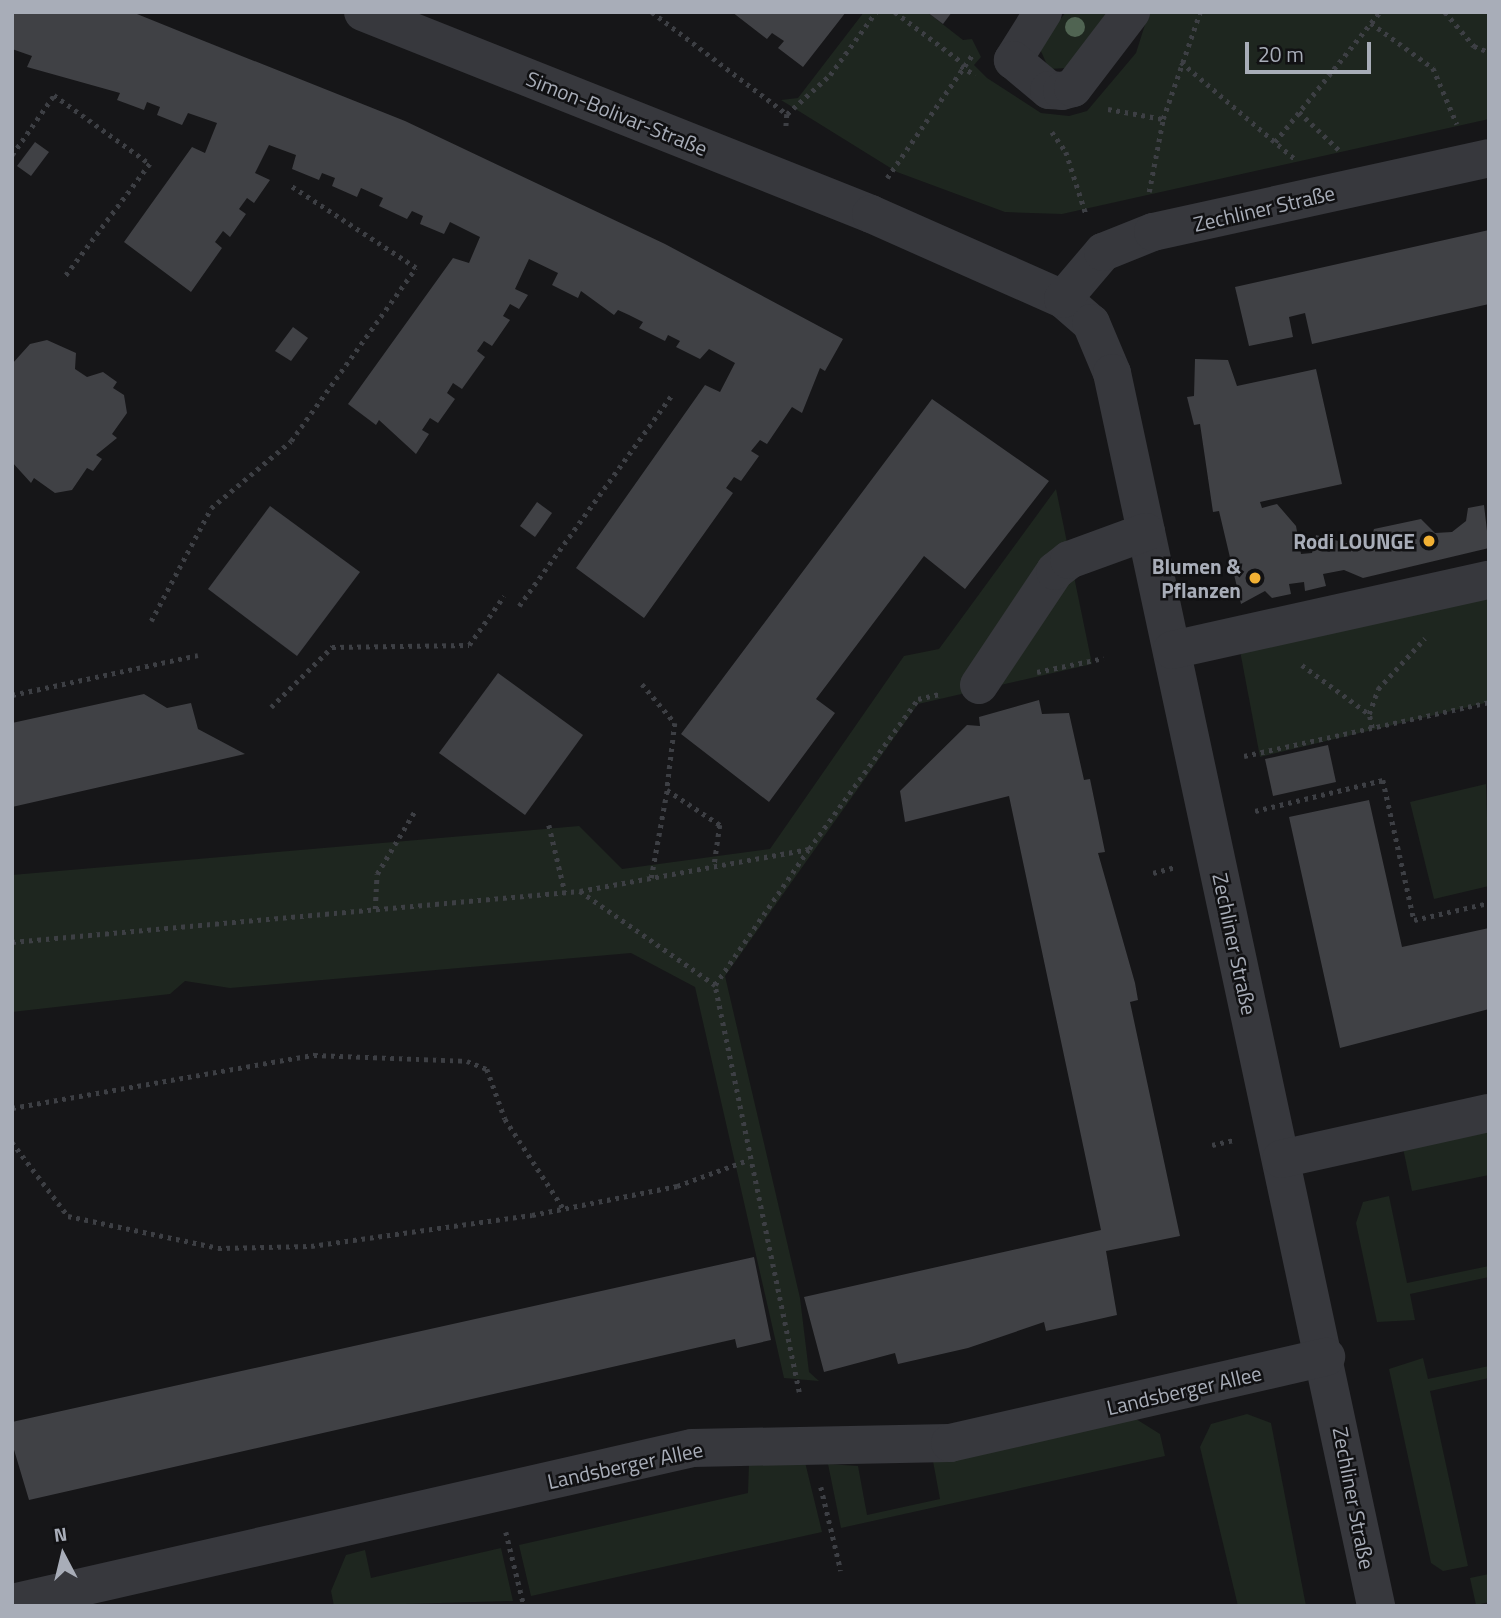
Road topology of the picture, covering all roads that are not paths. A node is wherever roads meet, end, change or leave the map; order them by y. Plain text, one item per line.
1 (363, 12) edge
2 (1043, 12) edge
3 (1131, 12) edge
4 (1489, 158) edge
5 (871, 214) joint
6 (1062, 299) junction
7 (1146, 533) junction
8 (1489, 580) edge
9 (1172, 650) junction
10 (979, 685) dead end
11 (1489, 1113) edge
12 (1281, 1159) junction
13 (1326, 1357) junction
14 (12, 1603) edge
15 (1376, 1606) edge

1 - 5 street, Simon-Bolivar-Straße
2 - 3 street
4 - 6 street, Zechliner Straße
5 - 6 street, Zechliner Straße
6 - 7 street, Zechliner Straße
7 - 9 street, Zechliner Straße
7 - 10 street
8 - 9 street
9 - 12 street, Zechliner Straße
11 - 12 street
12 - 13 street, Zechliner Straße
13 - 14 street, Landsberger Allee
13 - 15 street, Zechliner Straße

